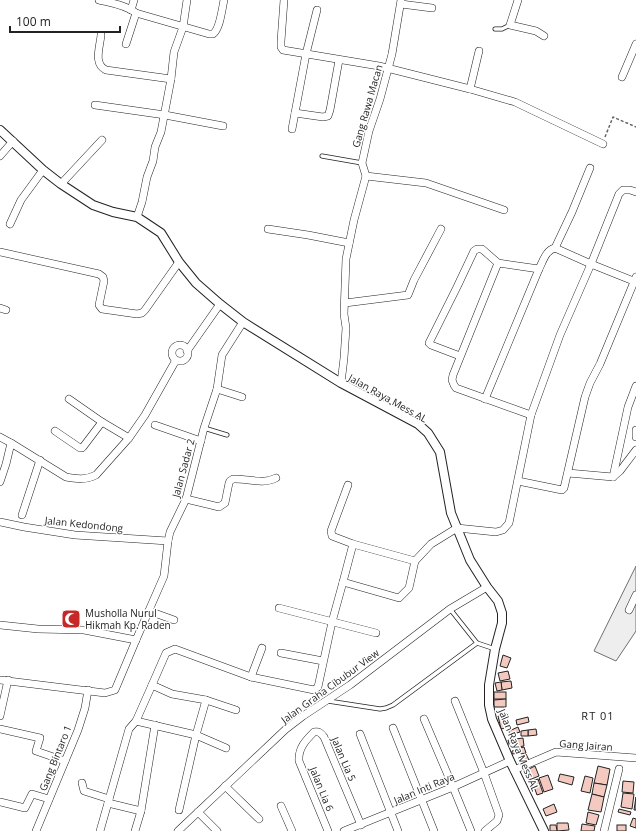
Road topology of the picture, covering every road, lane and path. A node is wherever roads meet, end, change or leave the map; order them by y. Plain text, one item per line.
1 (99, 0) edge
2 (134, 0) edge
3 (187, 0) edge
4 (224, 0) edge
5 (284, 0) edge
6 (518, 0) edge
7 (401, 2) edge
8 (432, 8) dead end
9 (317, 10) dead end
10 (134, 11) junction
11 (510, 25) junction
12 (183, 27) junction
13 (495, 29) dead end
14 (101, 35) dead end
15 (544, 36) dead end
16 (126, 44) dead end
17 (636, 44) edge
18 (480, 51) dead end
19 (306, 54) junction
20 (339, 60) junction
21 (388, 69) junction
22 (622, 77) dead end
23 (171, 79) junction
24 (470, 89) junction
25 (95, 105) dead end
26 (295, 113) junction
27 (164, 115) junction
28 (223, 126) dead end
29 (636, 127) edge
30 (292, 129) dead end
31 (0, 130) edge
32 (102, 140) dead end
33 (13, 141) junction
34 (603, 144) joint
35 (0, 156) edge
36 (322, 156) dead end
37 (362, 163) junction
38 (590, 168) dead end
39 (43, 170) junction
40 (366, 176) junction
41 (61, 184) junction
42 (636, 192) edge
43 (504, 210) dead end
44 (137, 217) junction
45 (10, 224) dead end
46 (268, 229) dead end
47 (441, 229) dead end
48 (349, 243) junction
49 (555, 248) junction
50 (0, 252) edge
51 (179, 262) junction
52 (498, 263) junction
53 (592, 264) junction
54 (540, 269) junction
55 (636, 280) edge
56 (345, 303) junction
57 (220, 304) junction
58 (243, 322) junction
59 (187, 350) junction
60 (460, 356) junction
61 (176, 360) junction
62 (341, 383) junction
63 (636, 386) edge
64 (217, 389) junction
65 (242, 397) dead end
66 (69, 399) dead end
67 (485, 399) junction
68 (531, 415) junction
69 (102, 422) junction
70 (155, 425) dead end
71 (204, 428) junction
72 (636, 430) edge
73 (55, 431) dead end
74 (227, 435) dead end
75 (0, 437) edge
76 (636, 437) edge
77 (129, 438) junction
78 (201, 440) junction
79 (11, 443) junction
80 (634, 453) edge
81 (40, 460) junction
82 (568, 473) junction
83 (613, 476) junction
84 (276, 478) dead end
85 (518, 481) junction
86 (0, 482) edge
87 (348, 485) dead end
88 (186, 500) junction
89 (22, 515) dead end
90 (0, 522) edge
91 (457, 528) junction
92 (168, 541) junction
93 (353, 544) junction
94 (415, 561) junction
95 (343, 582) junction
96 (487, 587) junction
97 (636, 595) edge
98 (280, 608) dead end
99 (450, 608) junction
100 (629, 610) dead end
101 (149, 611) junction
102 (174, 620) dead end
103 (332, 622) junction
104 (0, 625) edge
105 (376, 633) dead end
106 (136, 640) junction
107 (477, 644) junction
108 (262, 648) dead end
109 (495, 649) junction
110 (281, 653) dead end
111 (323, 661) junction
112 (251, 677) junction
113 (0, 680) edge
114 (8, 680) junction
115 (152, 685) junction
116 (88, 690) junction
117 (206, 700) junction
118 (327, 701) junction
119 (455, 702) dead end
120 (236, 710) dead end
121 (0, 716) edge
122 (424, 719) dead end
123 (136, 721) junction
124 (155, 725) junction
125 (393, 728) dead end
126 (0, 729) edge
127 (360, 734) dead end
128 (196, 735) junction
129 (226, 748) dead end
130 (299, 754) joint
131 (636, 758) edge
132 (65, 760) junction
133 (510, 761) junction
134 (619, 769) dead end
135 (514, 770) junction
136 (484, 773) junction
137 (82, 783) dead end
138 (225, 786) junction
139 (453, 786) junction
140 (49, 799) junction
141 (422, 799) junction
142 (109, 801) junction
143 (0, 802) edge
144 (281, 806) dead end
145 (179, 810) dead end
146 (141, 811) junction
147 (198, 812) junction
148 (390, 812) junction
149 (259, 819) dead end
150 (361, 825) junction
151 (36, 831) edge
152 (100, 831) edge
153 (135, 831) edge
154 (178, 831) edge
155 (217, 831) edge
156 (292, 831) edge
157 (328, 831) edge
158 (344, 831) edge
159 (398, 831) edge
160 (434, 831) edge
161 (471, 831) edge
162 (485, 831) edge
163 (544, 831) edge
164 (604, 831) edge

1 - 10 street
2 - 10 street
3 - 12 street
4 - 12 street
5 - 19 street
6 - 11 street
7 - 8 street
7 - 21 street, Gang Rawa Macan
9 - 19 street
10 - 12 street
10 - 16 street
11 - 13 lane
11 - 15 street
12 - 23 street
14 - 23 street
17 - 22 street
18 - 24 street
19 - 20 street
19 - 26 street
20 - 21 street
20 - 26 street
21 - 24 street
21 - 37 street, Gang Rawa Macan
23 - 27 street
24 - 34 street
25 - 27 street
26 - 30 street
27 - 28 street
27 - 44 street
29 - 34 path
31 - 33 street, Jalan Raya Mess AL
32 - 41 street
33 - 35 street
33 - 39 street, Jalan Raya Mess AL
36 - 37 lane
37 - 40 street, Gang Rawa Macan
38 - 49 street
39 - 41 street, Jalan Raya Mess AL
39 - 45 street
40 - 43 street
40 - 48 street
41 - 44 street, Jalan Raya Mess AL
42 - 53 street
44 - 51 street, Jalan Raya Mess AL
46 - 48 street
47 - 56 street
48 - 56 street
49 - 53 street
49 - 54 street
50 - 51 street
51 - 57 street, Jalan Raya Mess AL
52 - 54 street
52 - 60 street
52 - 60 street
53 - 55 street
53 - 68 street
54 - 67 street
55 - 82 street
56 - 62 street
57 - 58 street, Jalan Raya Mess AL
57 - 59 street
58 - 62 street, Jalan Raya Mess AL
58 - 64 street, Jalan Sadar 2
59 - 61 street
59 - 61 street
60 - 67 street
61 - 77 street
62 - 91 street, Jalan Raya Mess AL
63 - 83 street
64 - 65 street
64 - 71 street, Jalan Sadar 2
66 - 69 street
67 - 68 street
68 - 85 street
69 - 73 street
69 - 77 street
70 - 78 street
71 - 74 lane
71 - 78 street, Jalan Sadar 2
72 - 76 street
75 - 79 street
77 - 81 street
78 - 88 street, Jalan Sadar 2
79 - 81 street
79 - 86 street
80 - 83 street
81 - 89 street
82 - 83 street
82 - 85 street
84 - 88 street
85 - 91 street
87 - 93 street
88 - 92 street, Jalan Sadar 2
90 - 92 street, Jalan Kedondong
91 - 94 street
91 - 96 street, Jalan Raya Mess AL
92 - 101 street, Jalan Sadar 2
93 - 94 street
93 - 95 street
94 - 95 street
95 - 103 street
96 - 99 street, Jalan Graha Cibubur View
96 - 109 street, Jalan Raya Mess AL
97 - 100 street
98 - 103 street
99 - 107 lane
99 - 118 street, Jalan Graha Cibubur View
101 - 102 street
101 - 106 street, Jalan Sadar 2
103 - 105 street
103 - 111 street
104 - 106 street
106 - 116 street, Jalan Sadar 2
107 - 109 lane
107 - 118 lane
108 - 112 street
109 - 133 street, Jalan Raya Mess AL
110 - 111 street
111 - 112 street
112 - 115 street
113 - 114 street, Jalan Sadar 2
114 - 116 street, Jalan Sadar 2
114 - 121 street
115 - 117 street
115 - 123 street
116 - 132 street, Gang Bintaro 1
117 - 120 street
117 - 128 street
118 - 138 street, Jalan Graha Cibubur View
119 - 136 street
122 - 139 street
123 - 124 street
123 - 142 street
124 - 128 street
124 - 146 street
125 - 141 street
126 - 132 street
127 - 148 street
128 - 129 street
128 - 145 street
130 - 150 street, Jalan Lia 5
130 - 157 street, Jalan Lia 6
131 - 135 street, Gang Jairan
132 - 140 street, Gang Bintaro 1
133 - 135 street, Jalan Raya Mess AL
133 - 136 street, Jalan Inti Raya
134 - 164 street
135 - 163 street, Jalan Raya Mess AL
136 - 139 street, Jalan Inti Raya
136 - 162 street
137 - 142 street
138 - 147 street, Jalan Graha Cibubur View
138 - 149 street
139 - 141 street, Jalan Inti Raya
139 - 161 street
140 - 143 street
140 - 151 street, Gang Bintaro 1
141 - 148 street, Jalan Inti Raya
141 - 160 street
142 - 146 street
142 - 152 street
144 - 156 street
146 - 153 street
147 - 154 street, Jalan Graha Cibubur View
147 - 155 street
148 - 150 street, Jalan Inti Raya
148 - 159 street
150 - 158 street, Jalan Inti Raya

